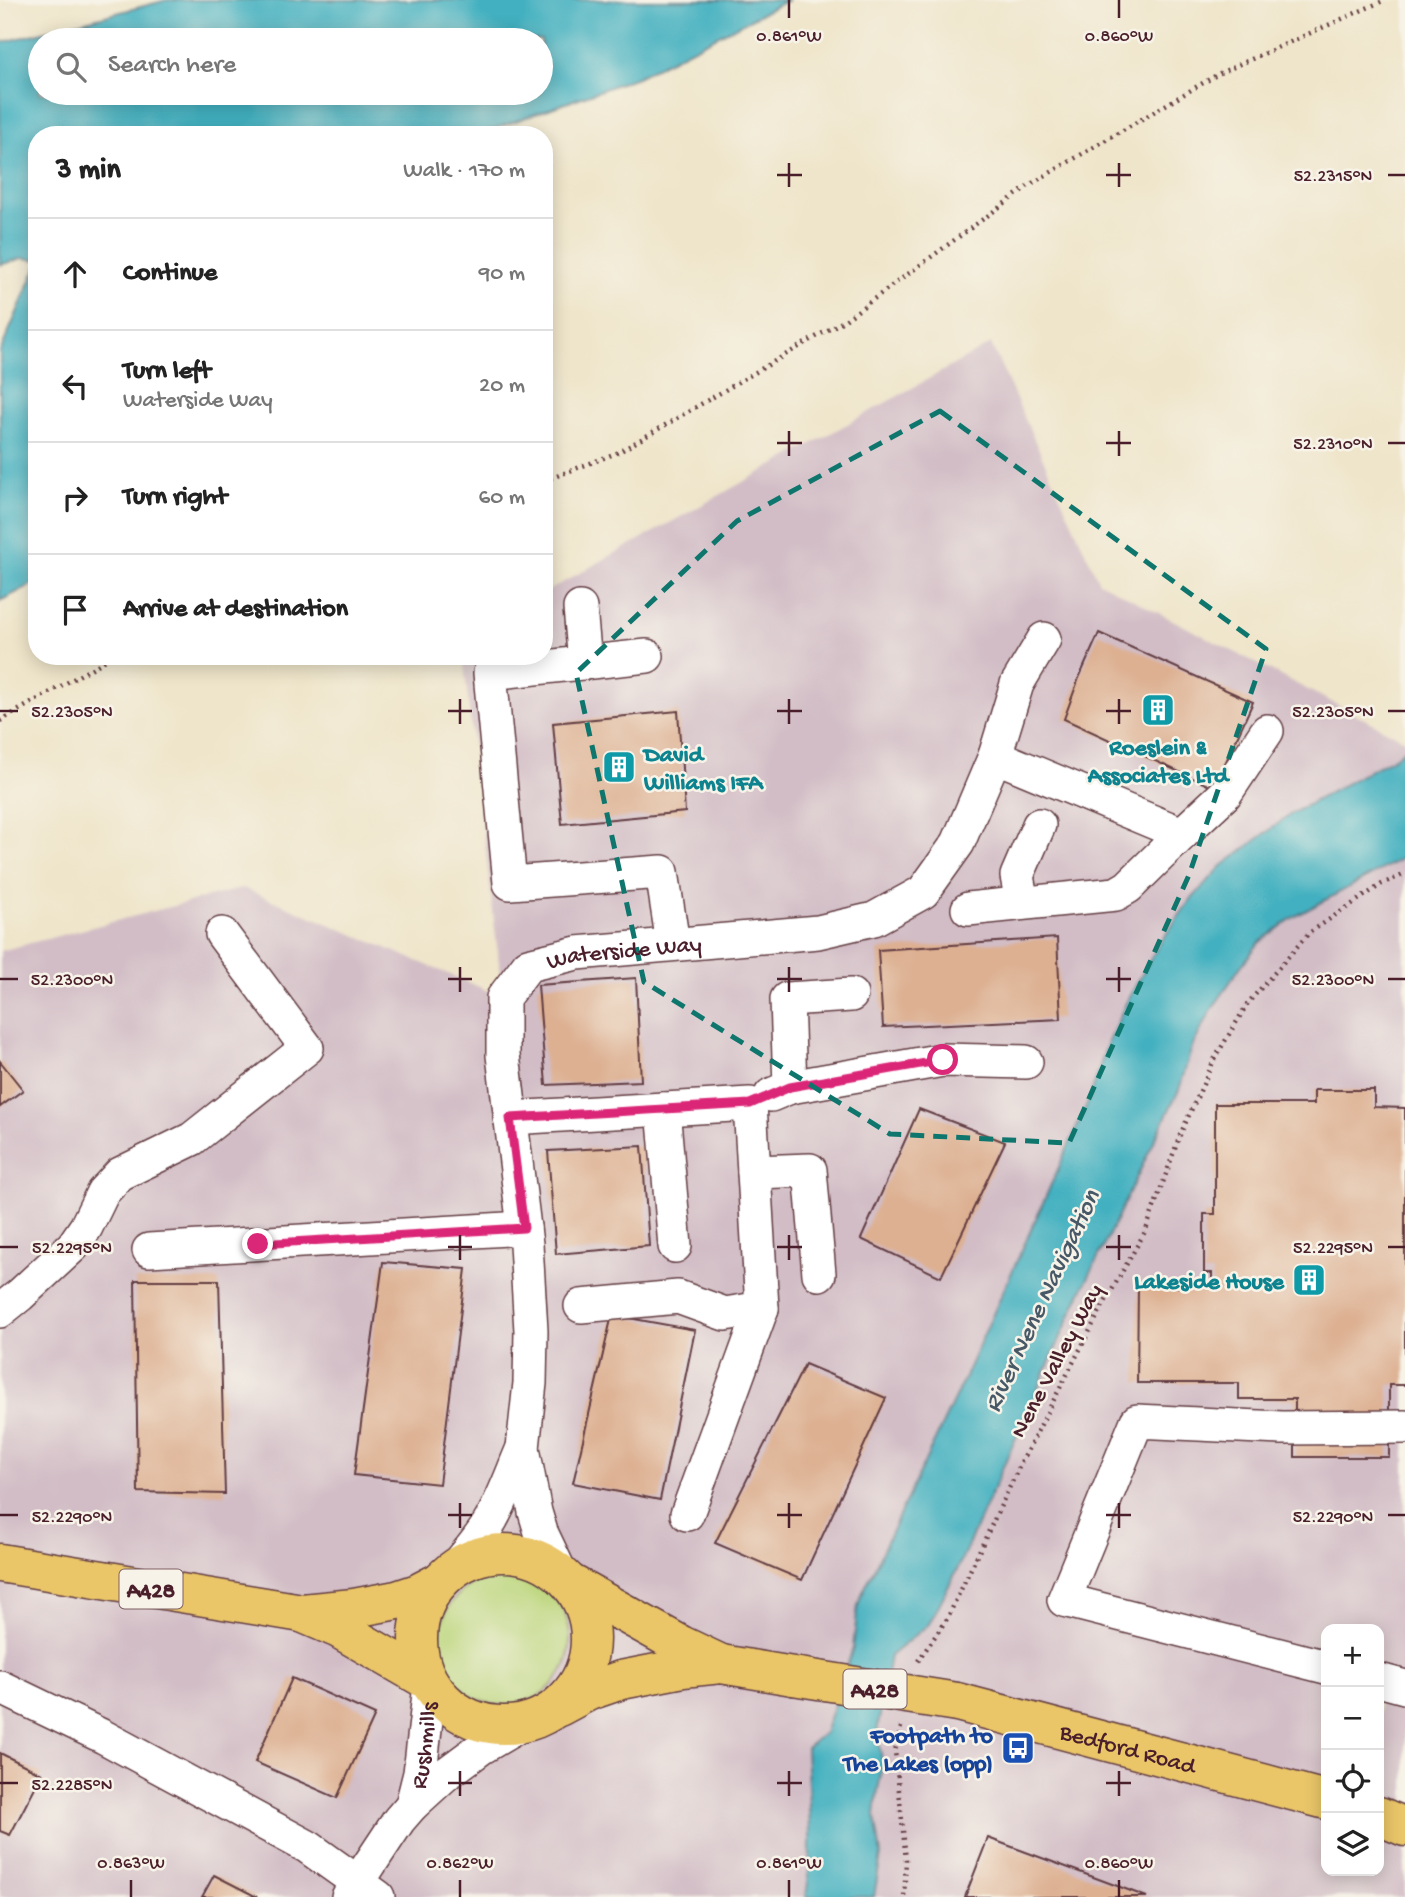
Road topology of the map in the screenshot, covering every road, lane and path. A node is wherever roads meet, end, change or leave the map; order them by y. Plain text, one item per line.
1 (1385, 0) edge
2 (553, 478) edge
3 (580, 608) dead end
4 (1045, 639) dead end
5 (647, 656) dead end
6 (585, 663) junction
7 (97, 665) edge
8 (0, 721) edge
9 (1267, 731) dead end
10 (995, 756) junction
11 (1039, 825) dead end
12 (1182, 834) junction
13 (1405, 874) edge
14 (1022, 903) junction
15 (968, 909) dead end
16 (222, 934) dead end
17 (673, 944) junction
18 (851, 995) dead end
19 (1026, 1062) dead end
20 (790, 1087) junction
21 (750, 1104) junction
22 (663, 1109) junction
23 (510, 1118) junction
24 (754, 1172) junction
25 (524, 1228) junction
26 (675, 1246) dead end
27 (149, 1250) dead end
28 (819, 1274) dead end
29 (581, 1306) dead end
30 (762, 1308) junction
31 (0, 1311) edge
32 (1405, 1427) edge
33 (523, 1448) junction
34 (687, 1514) dead end
35 (0, 1563) edge
36 (446, 1576) junction
37 (566, 1579) junction
38 (302, 1613) junction
39 (916, 1663) dead end
40 (721, 1664) junction
41 (1321, 1666) edge
42 (1384, 1681) edge
43 (429, 1682) junction
44 (0, 1687) edge
45 (1405, 1687) edge
46 (558, 1707) junction
47 (522, 1724) junction
48 (901, 1726) dead end
49 (1321, 1799) edge
50 (411, 1805) junction
51 (1384, 1818) edge
52 (1405, 1827) edge
53 (362, 1892) edge
54 (904, 1897) edge

1 - 2 path
3 - 6 street
4 - 10 street, Waterside Way
5 - 6 street
6 - 17 street
7 - 8 path
9 - 12 street
10 - 12 street
10 - 17 street, Waterside Way
11 - 14 street
12 - 14 street
13 - 39 path, Nene Valley Way
14 - 15 street
16 - 31 street
17 - 23 street, Waterside Way
18 - 20 street
19 - 20 street
20 - 21 street
21 - 22 street
21 - 24 street
22 - 23 street
22 - 26 street
23 - 25 street, Waterside Way
24 - 28 street
24 - 30 street
25 - 27 street
25 - 33 street, Waterside Way
29 - 30 street
30 - 34 street
32 - 41 street
33 - 36 street, Waterside Way
33 - 37 street, Waterside Way
35 - 38 highway, A428
36 - 37 highway
36 - 38 highway, A428
36 - 43 highway
37 - 40 highway, Bedford Road / A428
37 - 46 highway
38 - 43 highway, A428
40 - 46 highway, Bedford Road / A428
40 - 49 highway, Bedford Road / A428, bridge
42 - 45 street
43 - 47 highway
43 - 50 street, Rushmills
44 - 53 street
46 - 47 highway
47 - 50 street, Rushmills
48 - 54 path
50 - 53 street, Rushmills
51 - 52 highway

